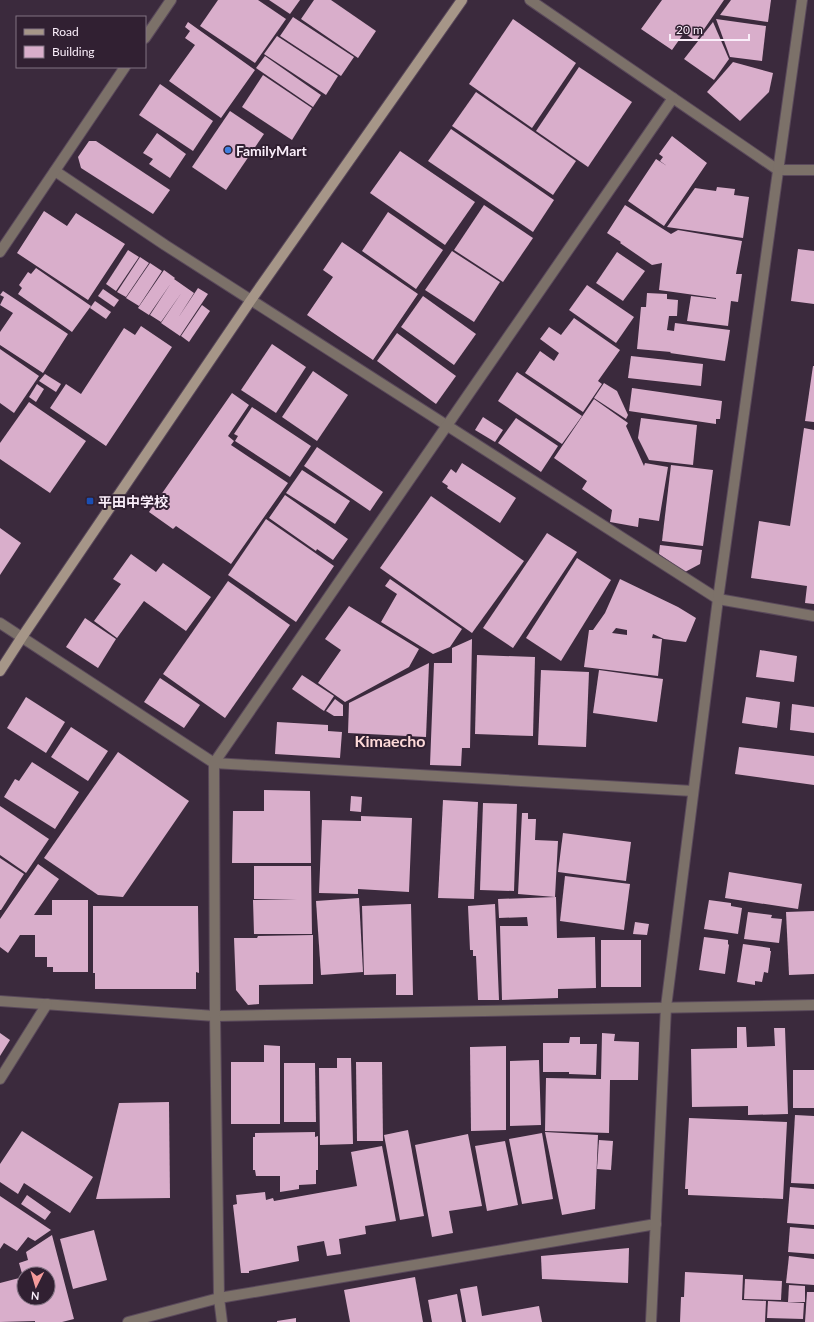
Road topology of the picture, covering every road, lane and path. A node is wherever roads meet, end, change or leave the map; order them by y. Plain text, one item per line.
1 (171, 0) edge
2 (462, 0) edge
3 (530, 0) edge
4 (802, 0) edge
5 (146, 37) edge
6 (124, 68) edge
7 (673, 98) junction
8 (778, 170) junction
9 (814, 170) edge
10 (55, 171) junction
11 (0, 252) edge
12 (251, 300) junction
13 (447, 426) junction
14 (718, 599) junction
15 (814, 616) edge
16 (0, 623) edge
17 (22, 637) junction
18 (0, 671) edge
19 (214, 763) junction
20 (693, 791) junction
21 (0, 1001) edge
22 (47, 1004) junction
23 (814, 1005) edge
24 (666, 1007) junction
25 (215, 1016) junction
26 (0, 1079) edge
27 (656, 1224) junction
28 (219, 1298) junction
29 (128, 1322) edge
30 (222, 1322) edge
31 (651, 1322) edge

1 - 5 street
2 - 12 street
3 - 7 street
4 - 8 street
6 - 10 street
7 - 8 street
7 - 13 street
8 - 9 street
8 - 14 street
10 - 11 street
10 - 12 street
12 - 13 street
12 - 17 street
13 - 14 street
13 - 19 street
14 - 15 street
14 - 20 street
16 - 17 street
17 - 18 street
17 - 19 street
19 - 20 street
19 - 25 street
20 - 24 street
21 - 22 street
22 - 25 street
22 - 26 street
23 - 24 street
24 - 25 street
24 - 27 street
25 - 28 street
27 - 28 street
27 - 31 street
28 - 29 street
28 - 30 street

